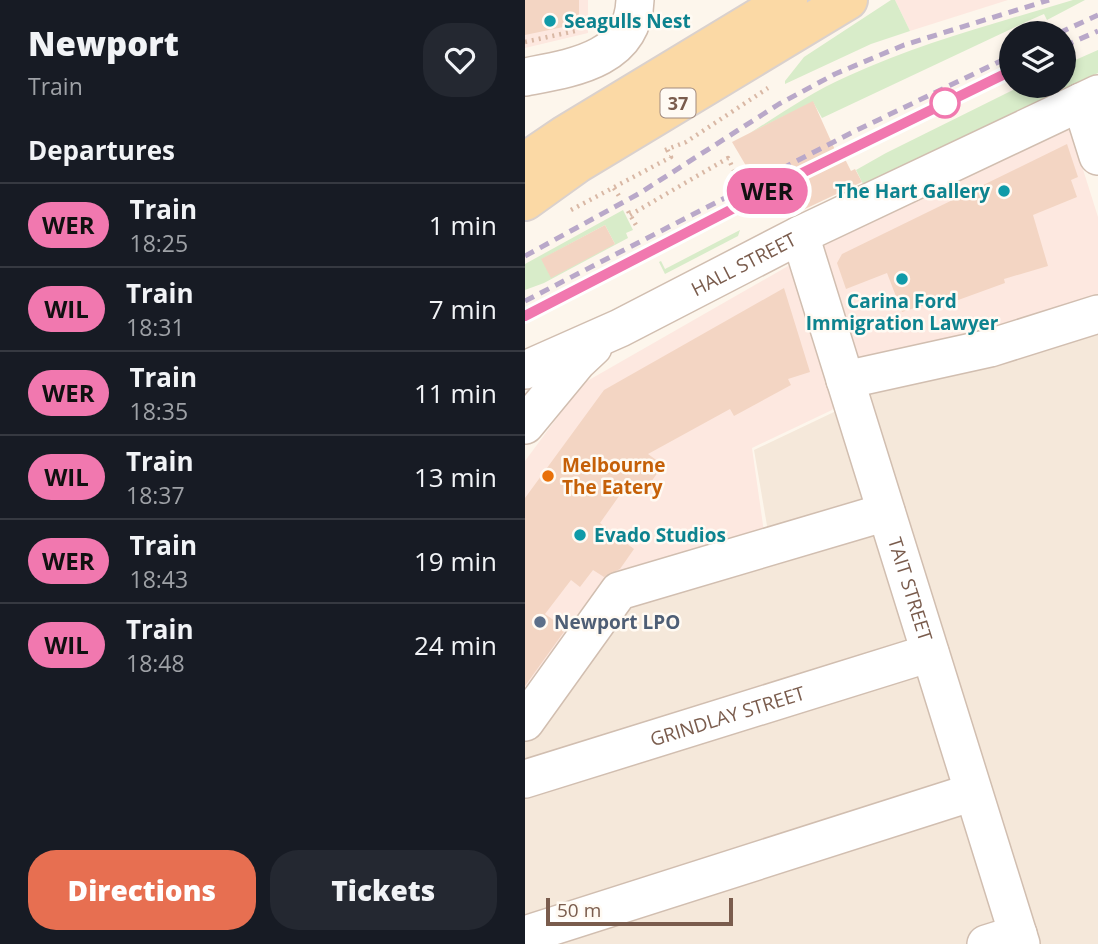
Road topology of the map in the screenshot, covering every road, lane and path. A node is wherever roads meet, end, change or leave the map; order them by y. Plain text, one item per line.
1 (610, 0) edge
2 (635, 0) edge
3 (788, 0) edge
4 (835, 2) edge
5 (525, 42) edge
6 (592, 42) junction
7 (525, 77) edge
8 (1090, 98) edge
9 (661, 137) dead end
10 (1098, 156) edge
11 (525, 162) edge
12 (740, 183) dead end
13 (614, 188) junction
14 (619, 196) dead end
15 (770, 196) dead end
16 (525, 201) edge
17 (569, 210) dead end
18 (637, 227) dead end
19 (790, 227) junction
20 (1098, 314) edge
21 (620, 328) junction
22 (525, 370) edge
23 (845, 380) junction
24 (525, 425) edge
25 (886, 512) junction
26 (930, 653) junction
27 (525, 722) edge
28 (525, 779) edge
29 (973, 792) junction
30 (525, 935) edge
31 (1008, 941) edge

1 - 6 street
2 - 6 street
3 - 11 main road, 37
4 - 16 main road, 37
5 - 6 path
6 - 7 street
8 - 10 street
8 - 19 street, HALL STREET
9 - 13 path
12 - 18 path
13 - 14 path
13 - 17 path
15 - 19 path
19 - 21 street, HALL STREET
19 - 23 street, TAIT STREET
20 - 23 street
21 - 22 street, HALL STREET
21 - 24 street, HALL STREET
23 - 25 street, TAIT STREET
25 - 26 street, TAIT STREET
25 - 27 street
26 - 28 street, GRINDLAY STREET
26 - 29 street, TAIT STREET
29 - 30 street
29 - 31 street, TAIT STREET

